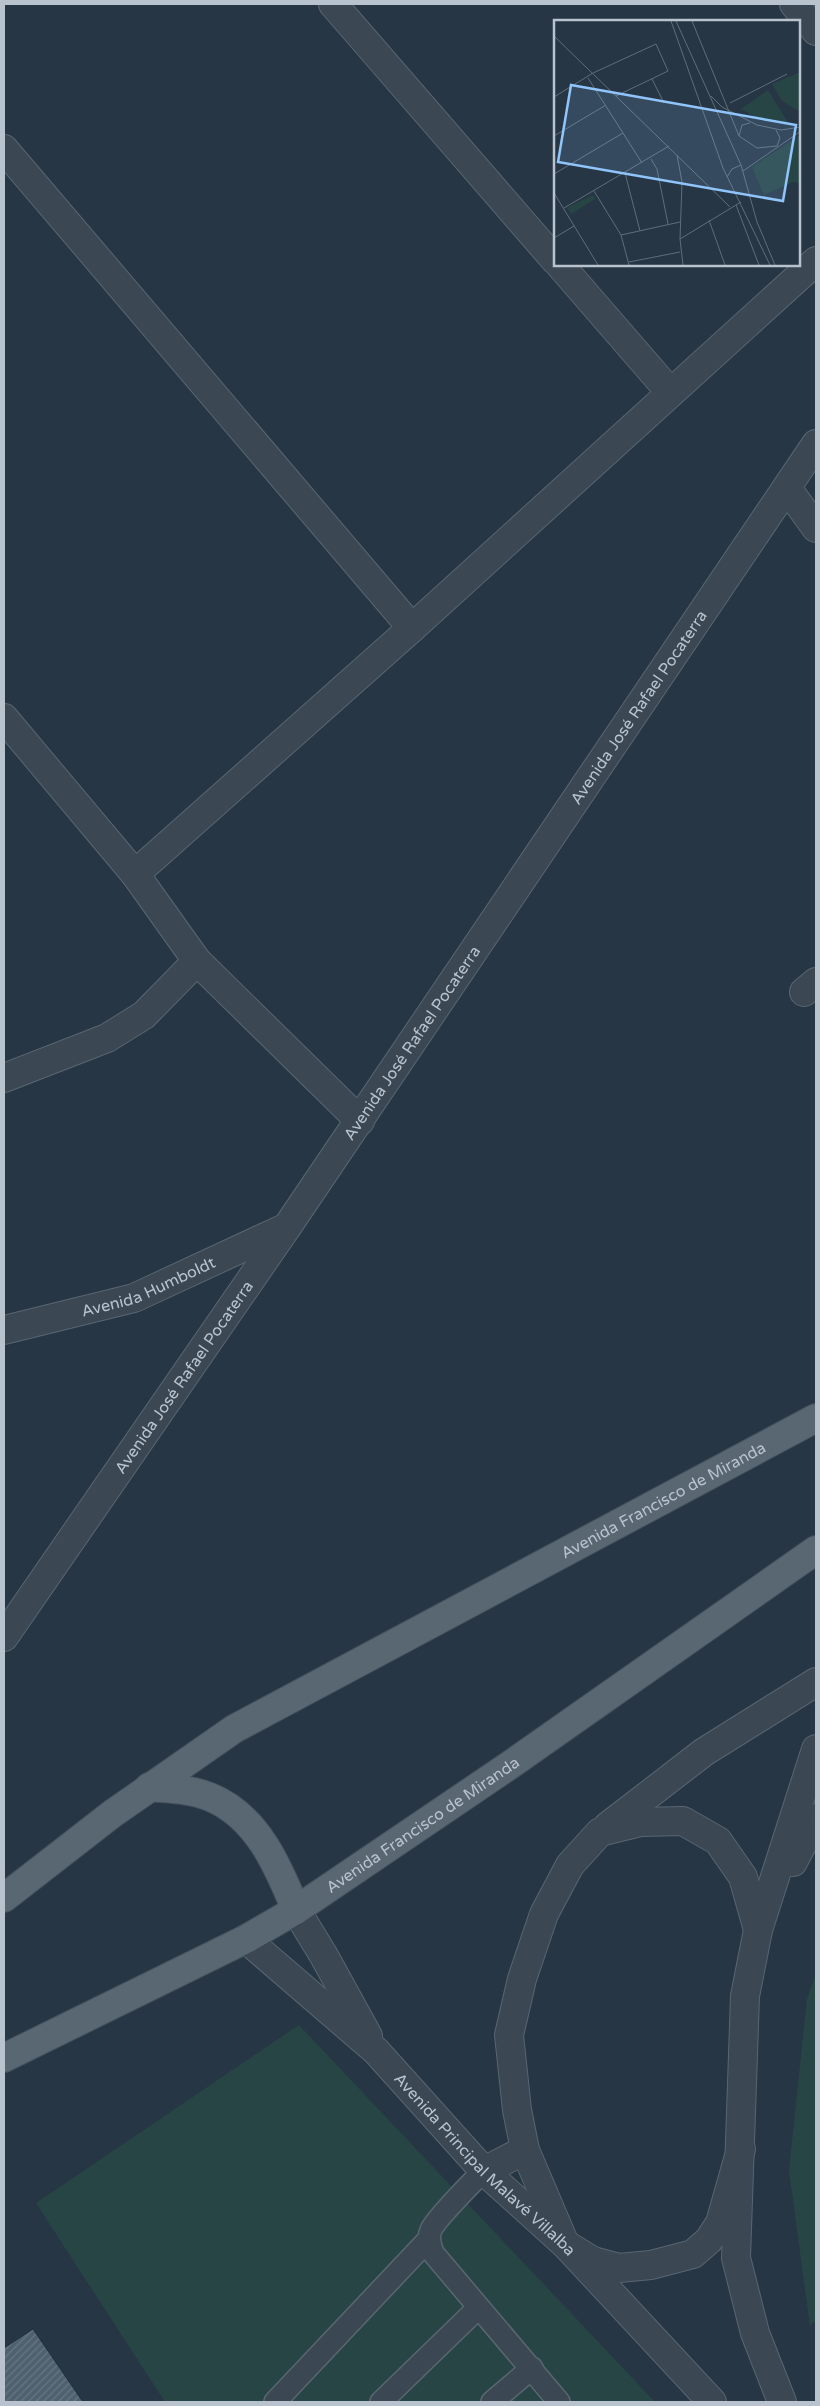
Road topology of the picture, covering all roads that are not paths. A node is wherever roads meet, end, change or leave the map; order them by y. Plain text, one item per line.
1 (334, 4) edge
2 (794, 4) edge
3 (816, 31) edge
4 (4, 149) edge
5 (554, 259) edge
6 (816, 261) edge
7 (561, 266) edge
8 (670, 392) junction
9 (816, 444) edge
10 (787, 488) junction
11 (816, 528) edge
12 (412, 628) junction
13 (4, 718) edge
14 (135, 874) junction
15 (197, 961) junction
16 (4, 1078) edge
17 (360, 1121) junction
18 (287, 1227) junction
19 (4, 1330) edge
20 (816, 1418) edge
21 (816, 1550) edge
22 (4, 1638) edge
23 (816, 1682) edge
24 (816, 1749) edge
25 (149, 1787) junction
26 (816, 1818) edge
27 (600, 1832) junction
28 (4, 1898) edge
29 (296, 1910) junction
30 (758, 1930) junction
31 (246, 1940) junction
32 (376, 2051) junction
33 (4, 2058) edge
34 (741, 2149) junction
35 (525, 2150) junction
36 (484, 2171) junction
37 (429, 2239) junction
38 (565, 2244) junction
39 (478, 2308) junction
40 (532, 2368) junction
41 (275, 2402) edge
42 (381, 2402) edge
43 (492, 2402) edge
44 (560, 2402) edge
45 (712, 2402) edge
46 (782, 2402) edge

1 - 5 street
2 - 3 street
4 - 12 street
6 - 8 street
7 - 8 street
8 - 12 street
9 - 10 street, Avenida José Rafael Pocaterra
10 - 11 street
10 - 17 street, Avenida José Rafael Pocaterra
12 - 14 street
13 - 14 street
14 - 15 street
15 - 16 street
15 - 17 street
17 - 18 street, Avenida José Rafael Pocaterra
18 - 19 street, Avenida Humboldt
18 - 22 street, Avenida José Rafael Pocaterra
20 - 25 main road, Avenida Francisco de Miranda
21 - 29 main road, Avenida Francisco de Miranda
23 - 27 street
24 - 30 street
25 - 28 main road, Avenida Francisco de Miranda
25 - 29 main road
26 - 30 street
27 - 30 street
27 - 35 street
29 - 31 main road, Avenida Francisco de Miranda
29 - 32 street
30 - 34 street
31 - 32 street, Avenida Principal Malavé Villalba
31 - 33 main road, Avenida Francisco de Miranda
32 - 36 street, Avenida Principal Malavé Villalba
34 - 38 street
34 - 46 street
35 - 36 street
35 - 38 street
36 - 37 lane
36 - 38 street, Avenida Principal Malavé Villalba
37 - 39 lane
37 - 41 lane
38 - 45 street, Avenida Principal Malavé Villalba
39 - 40 lane
39 - 42 lane
40 - 43 lane
40 - 44 lane

